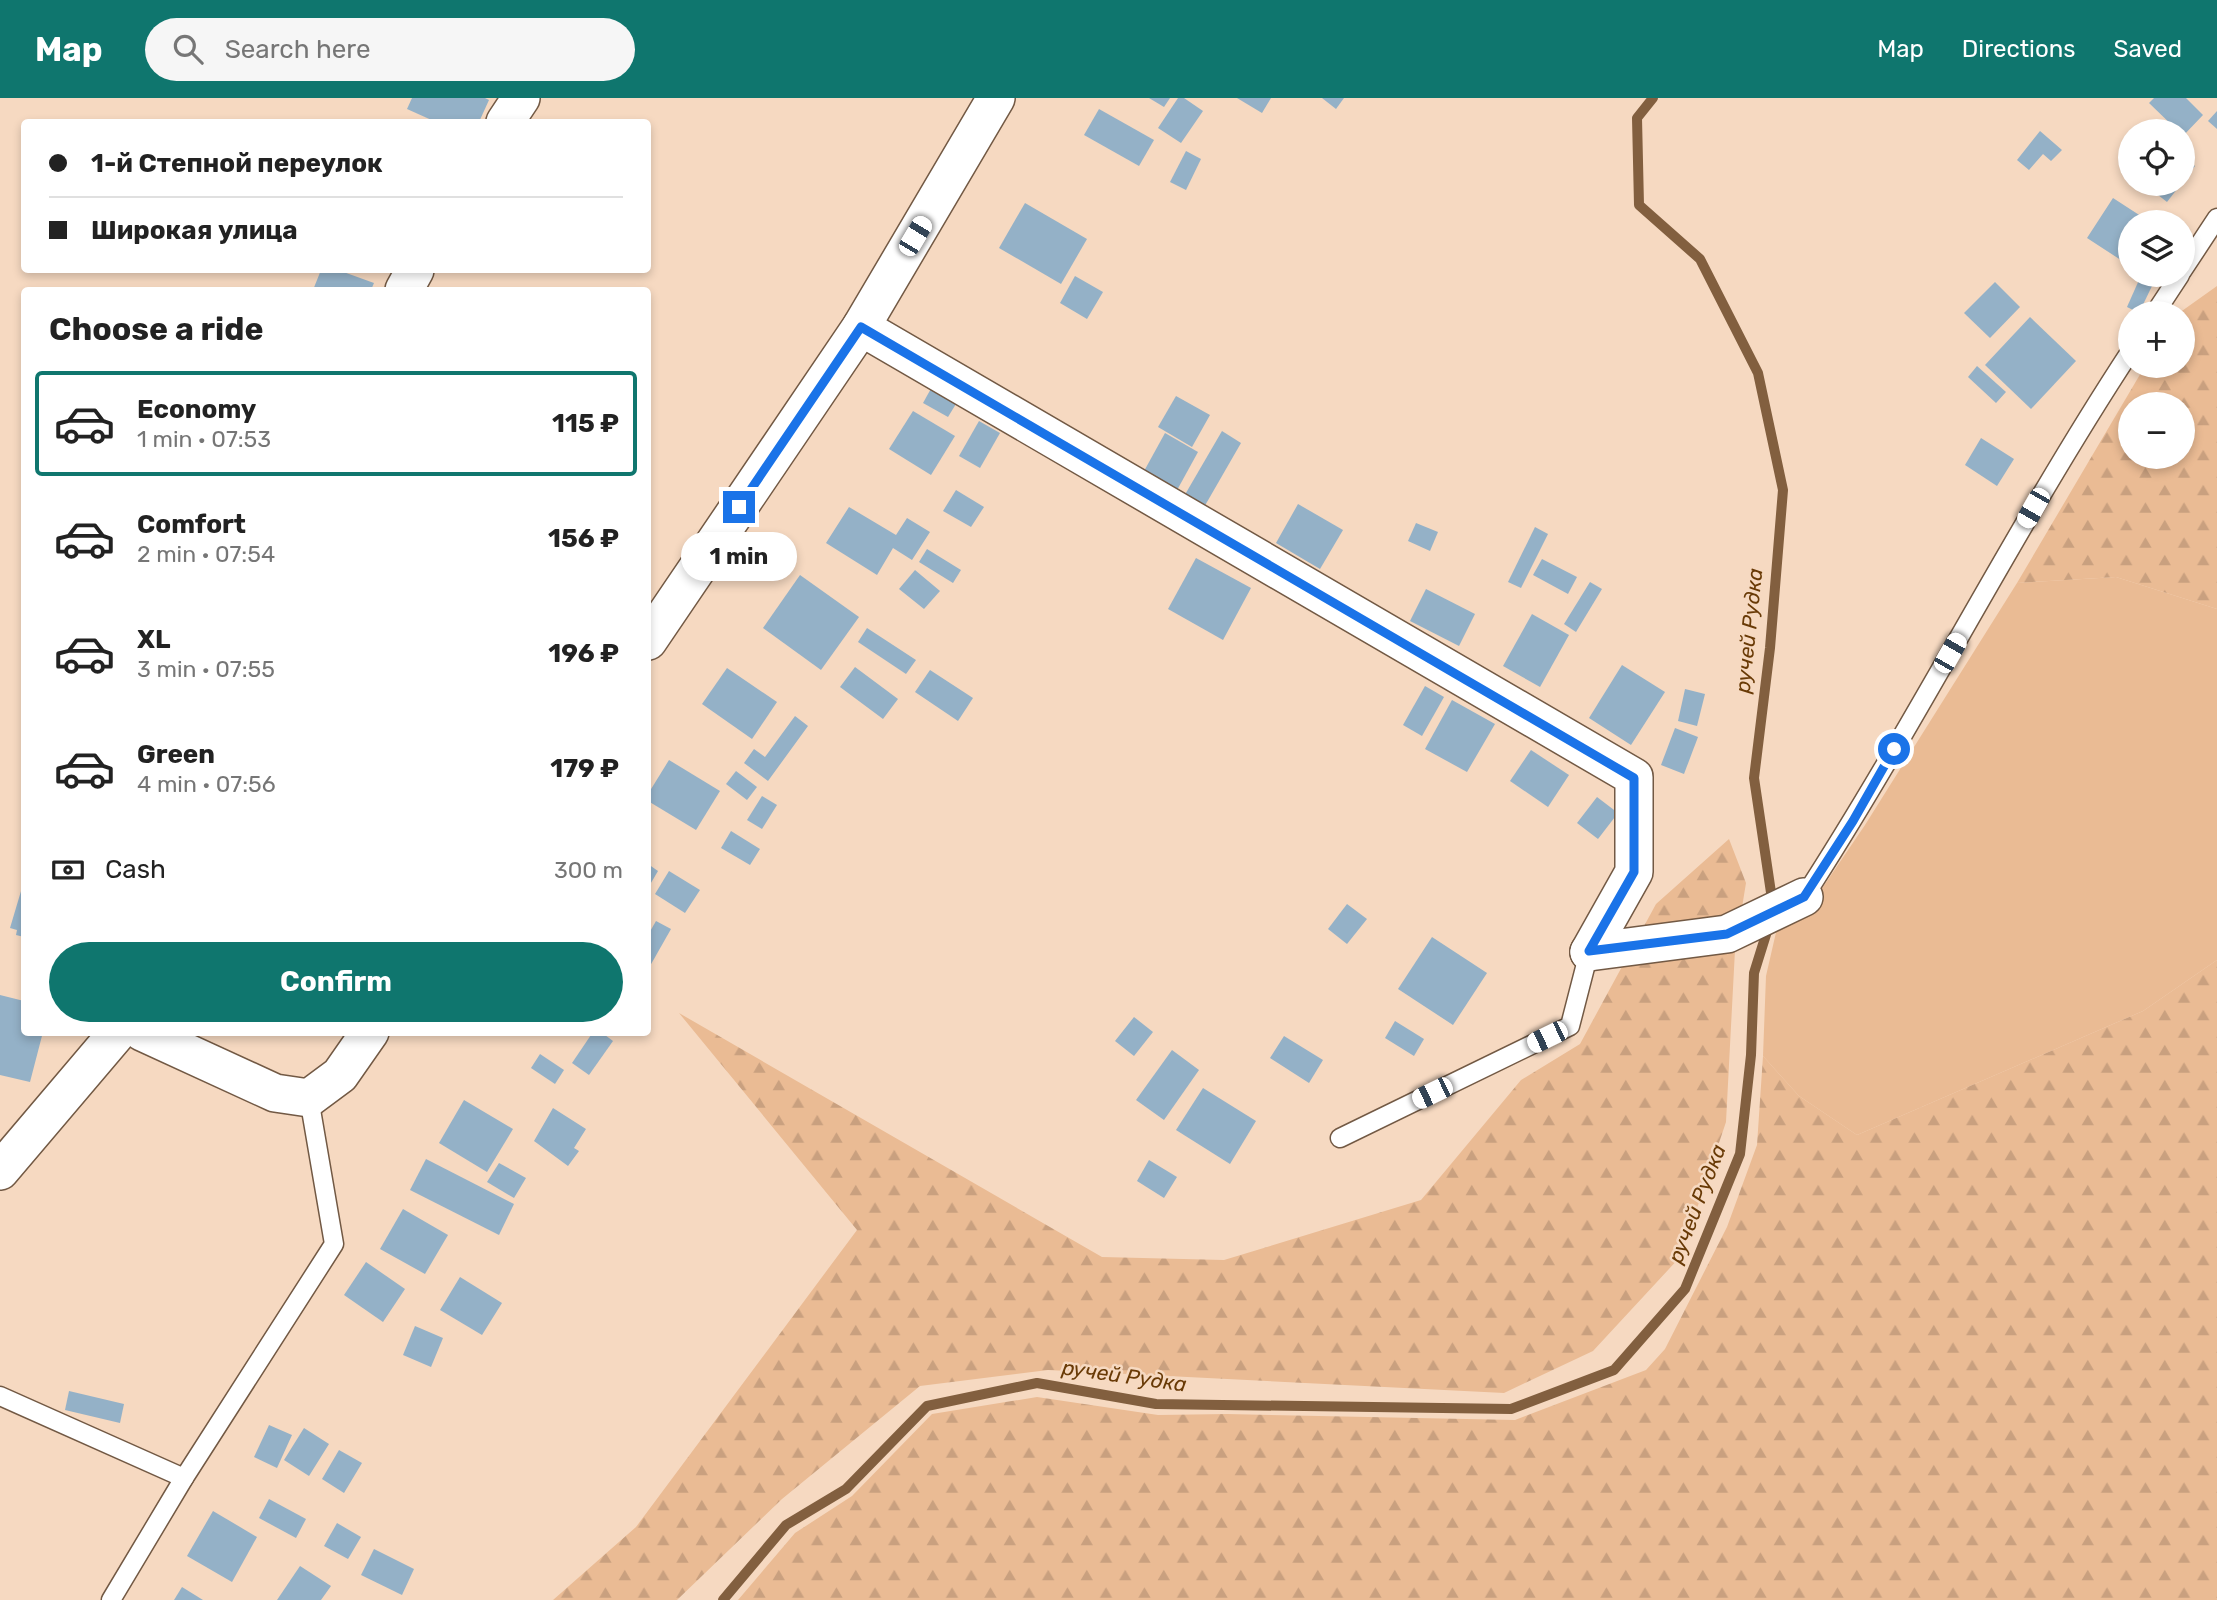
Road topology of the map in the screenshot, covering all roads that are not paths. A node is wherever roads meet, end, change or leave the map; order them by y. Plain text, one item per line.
1 (521, 98) edge
2 (996, 98) edge
3 (507, 119) edge
4 (2217, 218) edge
5 (2195, 252) edge
6 (861, 327) junction
7 (2118, 370) edge
8 (651, 637) edge
9 (1804, 897) joint
10 (1589, 951) junction
11 (115, 1036) edge
12 (151, 1036) edge
13 (367, 1036) edge
14 (309, 1098) junction
15 (1340, 1138) dead end
16 (0, 1171) edge
17 (0, 1396) edge
18 (184, 1478) junction
19 (111, 1600) edge

1 - 3 street
2 - 6 street
4 - 5 lane
6 - 8 street
6 - 10 street
7 - 9 lane
9 - 10 street
10 - 15 lane
11 - 16 street
12 - 14 street
13 - 14 street
14 - 18 lane
17 - 18 lane
18 - 19 lane

